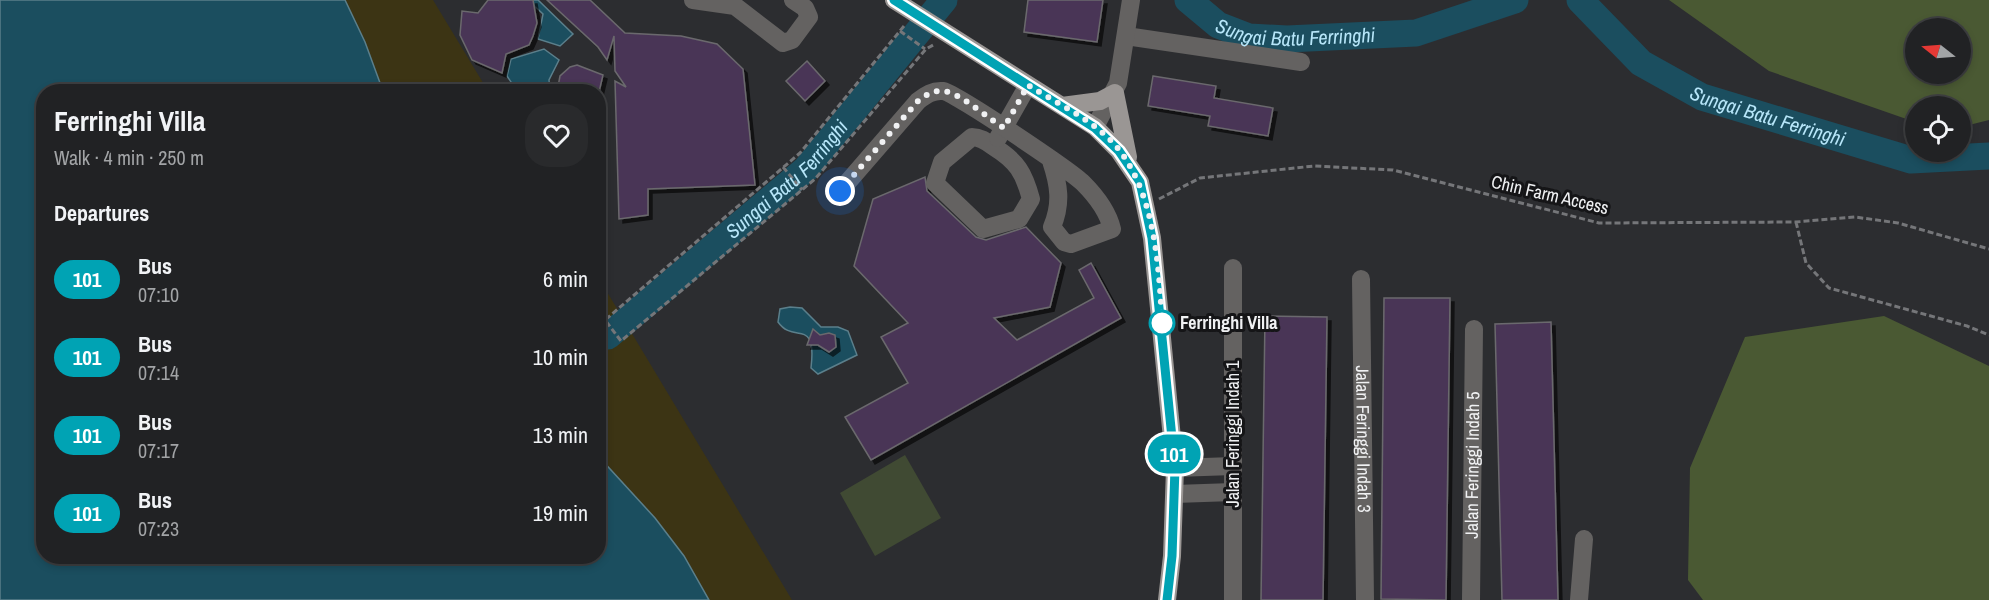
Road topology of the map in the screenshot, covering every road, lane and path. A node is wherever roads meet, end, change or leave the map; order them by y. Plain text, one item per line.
1 (693, 0) edge
2 (793, 0) edge
3 (894, 0) edge
4 (1131, 0) edge
5 (914, 12) junction
6 (944, 31) junction
7 (900, 32) junction
8 (1126, 36) junction
9 (926, 49) junction
10 (1301, 62) dead end
11 (1028, 85) junction
12 (1114, 93) junction
13 (1062, 106) junction
14 (1004, 128) junction
15 (1095, 128) junction
16 (993, 146) junction
17 (1051, 161) junction
18 (783, 167) junction
19 (1131, 168) junction
20 (802, 190) junction
21 (840, 191) dead end
22 (1147, 205) junction
23 (1796, 222) junction
24 (1989, 249) edge
25 (1233, 268) dead end
26 (1361, 279) dead end
27 (606, 319) edge
28 (606, 321) edge
29 (1474, 329) dead end
30 (1989, 335) edge
31 (1233, 466) junction
32 (1175, 468) junction
33 (1233, 492) junction
34 (1175, 494) junction
35 (1584, 539) dead end
36 (1167, 600) edge
37 (1233, 600) edge
38 (1365, 600) edge
39 (1471, 600) edge
40 (1579, 600) edge

1 - 2 street
3 - 5 main road
4 - 8 street
5 - 6 main road
5 - 7 path
6 - 9 path
6 - 11 main road
7 - 9 path
7 - 18 path
8 - 10 street
8 - 12 street
9 - 20 path
11 - 13 main road
11 - 14 street
12 - 13 main road
12 - 15 street
12 - 19 main road
13 - 15 main road
14 - 16 street
14 - 17 street
14 - 21 street
15 - 19 main road
16 - 16 street
17 - 17 street
18 - 20 path
18 - 27 path
19 - 22 main road
20 - 28 path
22 - 23 path, Chin Farm Access
22 - 32 main road
23 - 24 path, Chin Farm Access
23 - 30 path
25 - 31 street, Jalan Feringgi Indah 1
26 - 38 street, Jalan Feringgi Indah 3
29 - 39 street, Jalan Feringgi Indah 5
31 - 32 street
31 - 33 street, Jalan Feringgi Indah 1
32 - 34 main road
33 - 34 street
33 - 37 street, Jalan Feringgi Indah 1
34 - 36 main road
35 - 40 street

